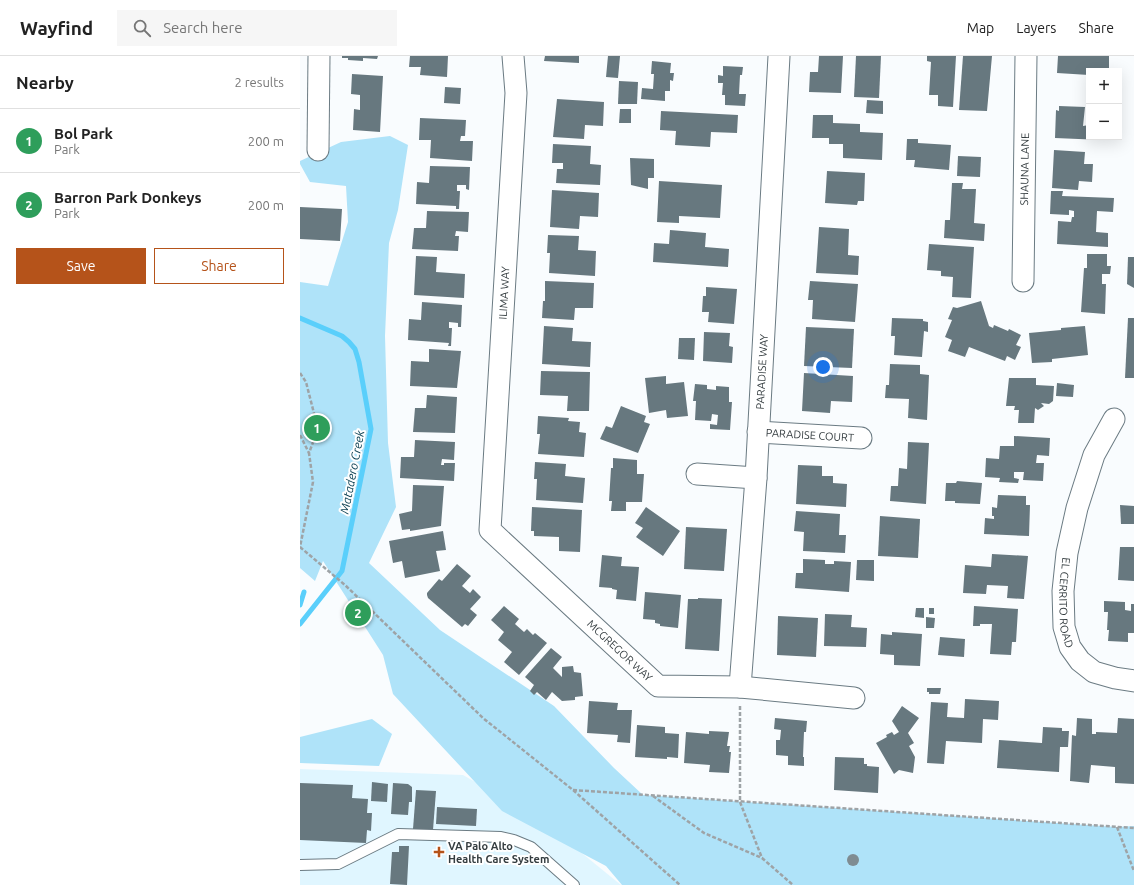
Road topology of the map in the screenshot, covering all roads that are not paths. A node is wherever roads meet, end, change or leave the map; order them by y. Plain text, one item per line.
1 (319, 56) edge
2 (512, 56) edge
3 (779, 56) edge
4 (1026, 56) edge
5 (318, 150) dead end
6 (1023, 281) dead end
7 (1114, 419) dead end
8 (758, 432) junction
9 (861, 438) dead end
10 (697, 474) dead end
11 (756, 478) junction
12 (490, 530) joint
13 (1134, 681) edge
14 (740, 687) junction
15 (854, 698) dead end
16 (300, 865) edge
17 (574, 885) edge

1 - 5 street
2 - 12 street, ILIMA WAY
3 - 8 street, PARADISE WAY
4 - 6 street, SHAUNA LANE
7 - 13 street, EL CERRITO ROAD
8 - 9 street, PARADISE COURT
8 - 11 street, PARADISE WAY
10 - 11 street
11 - 14 street, PARADISE WAY
12 - 14 street, MCGREGOR WAY
14 - 15 street, MCGREGOR WAY
16 - 17 lane

